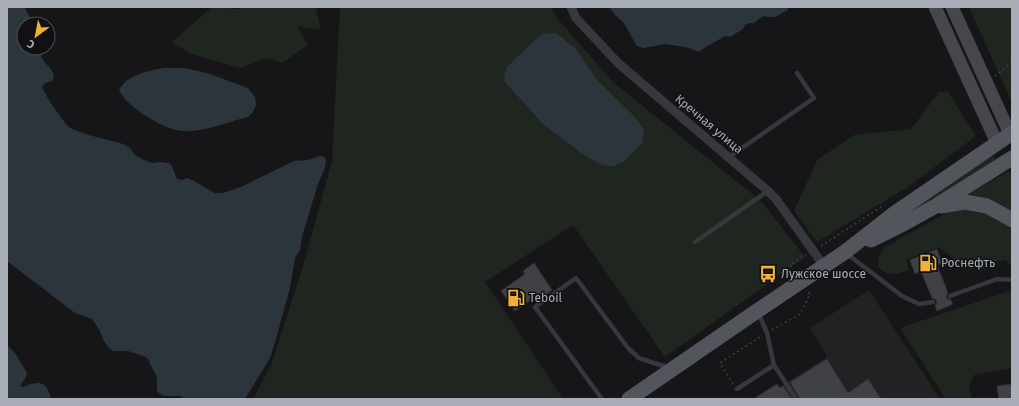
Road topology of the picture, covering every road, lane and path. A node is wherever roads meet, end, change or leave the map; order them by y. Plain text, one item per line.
1 (571, 7) edge
2 (934, 7) edge
3 (952, 7) edge
4 (1012, 62) edge
5 (797, 74) dead end
6 (995, 76) dead end
7 (1011, 134) edge
8 (997, 143) junction
9 (1012, 150) edge
10 (729, 157) junction
11 (1012, 157) edge
12 (768, 191) junction
13 (934, 207) junction
14 (1012, 220) edge
15 (695, 242) dead end
16 (845, 252) junction
17 (824, 266) junction
18 (1012, 280) edge
19 (810, 294) dead end
20 (950, 296) dead end
21 (933, 302) dead end
22 (757, 311) junction
23 (767, 333) junction
24 (774, 365) junction
25 (673, 369) junction
26 (737, 389) joint
27 (602, 399) edge
28 (629, 399) edge
29 (796, 399) edge

1 - 10 street, Кречная улица
2 - 8 main road
3 - 7 main road
4 - 6 path
5 - 10 lane
7 - 8 main road
7 - 9 main road
8 - 11 main road
8 - 16 main road
10 - 12 street, Кречная улица
11 - 13 main road
12 - 15 lane
12 - 17 street, Кречная улица
13 - 14 main road
13 - 16 main road
16 - 17 main road
16 - 21 lane
17 - 22 main road
18 - 20 lane
19 - 23 path
22 - 23 lane
22 - 25 main road
23 - 24 lane
23 - 26 path
24 - 26 lane
24 - 29 lane
25 - 27 lane
25 - 28 main road

